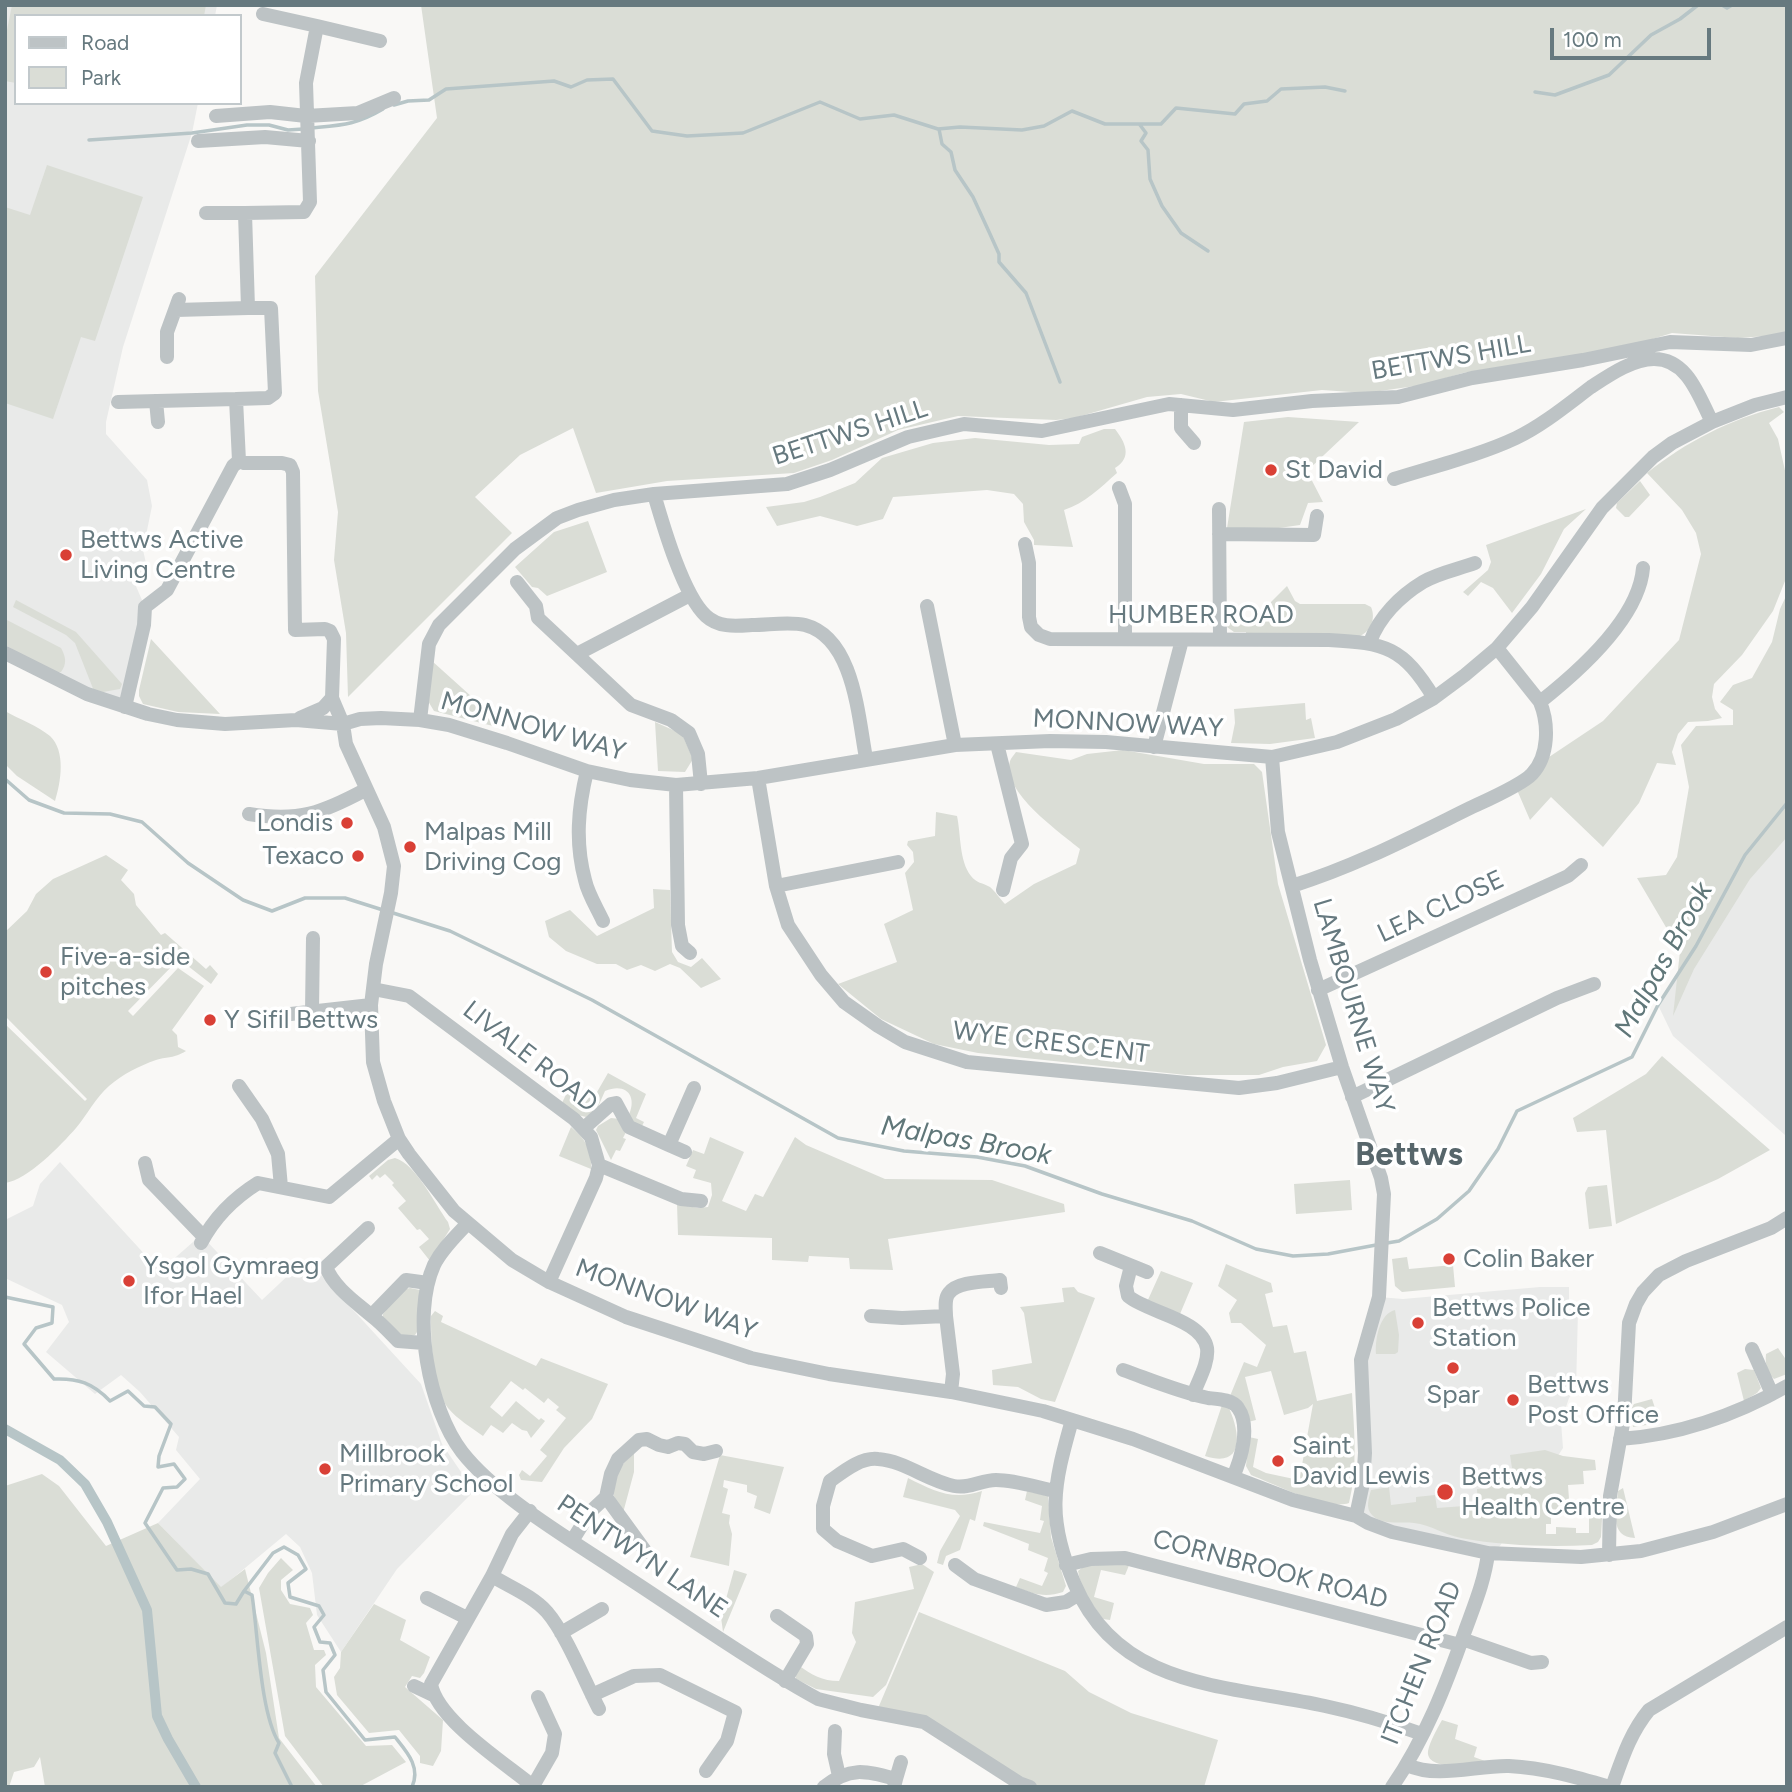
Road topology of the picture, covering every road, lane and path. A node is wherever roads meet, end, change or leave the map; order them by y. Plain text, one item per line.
1 (264, 14) dead end
2 (317, 26) junction
3 (380, 41) dead end
4 (394, 98) dead end
5 (216, 116) dead end
6 (306, 119) junction
7 (309, 139) junction
8 (198, 141) dead end
9 (206, 213) dead end
10 (245, 213) junction
11 (248, 308) junction
12 (1787, 338) edge
13 (167, 357) dead end
14 (1787, 397) edge
15 (236, 399) junction
16 (156, 401) junction
17 (118, 402) dead end
18 (1181, 405) junction
19 (158, 422) dead end
20 (1712, 422) junction
21 (1194, 443) dead end
22 (239, 461) junction
23 (1394, 479) dead end
24 (1119, 488) dead end
25 (654, 494) junction
26 (1219, 509) dead end
27 (1317, 516) dead end
28 (1219, 534) junction
29 (1025, 544) dead end
30 (1475, 563) dead end
31 (1643, 568) dead end
32 (517, 582) dead end
33 (690, 595) junction
34 (927, 606) dead end
35 (1125, 639) junction
36 (1220, 639) junction
37 (1182, 640) junction
38 (1370, 642) junction
39 (1497, 648) junction
40 (5, 653) edge
41 (577, 654) junction
42 (332, 698) junction
43 (1434, 698) junction
44 (1540, 702) junction
45 (125, 707) junction
46 (296, 720) junction
47 (420, 720) junction
48 (343, 724) junction
49 (997, 744) junction
50 (955, 745) junction
51 (1154, 747) junction
52 (1272, 757) junction
53 (866, 758) junction
54 (587, 771) junction
55 (758, 778) junction
56 (701, 784) junction
57 (676, 785) junction
58 (365, 790) junction
59 (249, 814) dead end
60 (898, 862) dead end
61 (1581, 865) dead end
62 (776, 886) junction
63 (1292, 886) junction
64 (1003, 890) dead end
65 (603, 921) dead end
66 (313, 938) dead end
67 (690, 953) dead end
68 (1594, 984) dead end
69 (373, 989) junction
70 (1318, 990) junction
71 (371, 1005) junction
72 (312, 1011) junction
73 (264, 1017) dead end
74 (1342, 1067) junction
75 (239, 1086) dead end
76 (694, 1088) dead end
77 (1352, 1097) junction
78 (584, 1128) junction
79 (399, 1139) junction
80 (669, 1145) junction
81 (685, 1152) dead end
82 (145, 1163) dead end
83 (599, 1165) junction
84 (281, 1187) junction
85 (701, 1200) dead end
86 (1787, 1218) edge
87 (467, 1224) junction
88 (369, 1228) dead end
89 (1100, 1253) dead end
90 (1131, 1266) junction
91 (1147, 1272) dead end
92 (549, 1282) junction
93 (428, 1283) junction
94 (1001, 1288) dead end
95 (372, 1315) junction
96 (872, 1316) dead end
97 (946, 1316) junction
98 (424, 1343) junction
99 (1752, 1349) dead end
100 (1123, 1370) dead end
101 (1787, 1386) edge
102 (951, 1392) junction
103 (1772, 1394) junction
104 (1193, 1395) junction
105 (1072, 1420) junction
106 (1620, 1439) junction
107 (716, 1451) dead end
108 (1233, 1477) junction
109 (1055, 1491) junction
110 (606, 1497) junction
111 (1787, 1504) edge
112 (530, 1511) junction
113 (1356, 1516) junction
114 (572, 1541) junction
115 (646, 1552) dead end
116 (1488, 1553) junction
117 (1609, 1555) junction
118 (920, 1558) dead end
119 (955, 1564) dead end
120 (1066, 1565) junction
121 (492, 1576) junction
122 (1079, 1594) junction
123 (427, 1598) dead end
124 (602, 1609) dead end
125 (777, 1616) dead end
126 (467, 1618) junction
127 (1786, 1629) edge
128 (561, 1633) junction
129 (1461, 1642) junction
130 (1542, 1662) dead end
131 (785, 1681) junction
132 (414, 1686) dead end
133 (433, 1695) junction
134 (592, 1695) junction
135 (539, 1708) dead end
136 (599, 1709) dead end
137 (835, 1731) dead end
138 (1422, 1734) junction
139 (901, 1762) dead end
140 (1407, 1765) junction
141 (713, 1769) dead end
142 (839, 1776) junction
143 (895, 1783) edge
144 (534, 1786) edge
145 (824, 1787) edge
146 (1030, 1787) edge
147 (1392, 1787) edge
148 (1611, 1787) edge

1 - 2 street
2 - 3 street
2 - 6 street
4 - 6 street
5 - 6 street
6 - 7 street
7 - 8 street
7 - 10 street
9 - 10 street
10 - 11 street
11 - 13 street
11 - 15 street
12 - 18 street, BETTWS HILL
14 - 20 street, MONNOW WAY
15 - 16 street
15 - 22 street
16 - 17 street
16 - 19 street
18 - 21 street
18 - 25 street, BETTWS HILL
20 - 23 street
20 - 39 street, MONNOW WAY
22 - 42 street
22 - 45 street
24 - 35 street
25 - 33 street
25 - 47 street, BETTWS HILL
26 - 28 street
27 - 28 street
28 - 36 street
29 - 35 street, HUMBER ROAD
30 - 38 street
31 - 44 street
32 - 41 street
33 - 41 street
33 - 53 street
34 - 50 street
35 - 37 street, HUMBER ROAD
36 - 37 street, HUMBER ROAD
36 - 38 street, HUMBER ROAD
37 - 51 street
38 - 43 street, HUMBER ROAD
39 - 43 street, MONNOW WAY
39 - 44 street
40 - 45 street
41 - 56 street
42 - 46 street
42 - 48 street
43 - 52 street, MONNOW WAY
44 - 63 street
45 - 46 street
46 - 48 street
47 - 48 street, MONNOW WAY
47 - 54 street, MONNOW WAY
48 - 58 street, MONNOW WAY
49 - 50 street, MONNOW WAY
49 - 51 street, MONNOW WAY
49 - 64 street
50 - 53 street, MONNOW WAY
51 - 52 street, MONNOW WAY
52 - 63 street, LAMBOURNE WAY
53 - 55 street, MONNOW WAY
54 - 57 street, MONNOW WAY
54 - 65 street
55 - 56 street, MONNOW WAY
55 - 62 street, WYE CRESCENT
56 - 57 street, MONNOW WAY
57 - 67 street
58 - 59 street
58 - 69 street, MONNOW WAY
60 - 62 street
61 - 70 street, LEA CLOSE
62 - 74 street, WYE CRESCENT
63 - 70 street, LAMBOURNE WAY
66 - 72 street
68 - 77 street
69 - 71 street, MONNOW WAY
69 - 78 street, LIVALE ROAD
70 - 74 street, LAMBOURNE WAY
71 - 72 street
71 - 79 street, MONNOW WAY
72 - 73 street
74 - 77 street, LAMBOURNE WAY
75 - 84 street
76 - 80 street
77 - 113 street, LAMBOURNE WAY
78 - 80 street
78 - 83 street, LIVALE ROAD
79 - 84 street
79 - 87 street, MONNOW WAY
80 - 81 street
82 - 84 street
83 - 85 street
83 - 92 street
86 - 106 street
87 - 92 street, MONNOW WAY
87 - 93 street, PENTWYN LANE
88 - 95 street
89 - 90 street
90 - 91 street
90 - 104 street
92 - 102 street, MONNOW WAY
93 - 95 street
93 - 98 street, PENTWYN LANE
94 - 97 street
95 - 98 street
96 - 97 street
97 - 102 street
98 - 112 street, PENTWYN LANE
99 - 103 street
100 - 104 street
101 - 103 street
102 - 105 street, MONNOW WAY
103 - 106 street
104 - 108 street
105 - 108 street, MONNOW WAY
105 - 109 street
106 - 117 street
107 - 110 street
108 - 113 street, MONNOW WAY
109 - 118 street
109 - 120 street
110 - 114 street
110 - 115 street
111 - 117 street, MONNOW WAY
112 - 114 street, PENTWYN LANE
112 - 121 street
113 - 116 street, MONNOW WAY
114 - 131 street, PENTWYN LANE
116 - 117 street, MONNOW WAY
116 - 129 street, ITCHEN ROAD
119 - 122 street
120 - 122 street
120 - 129 street, CORNBROOK ROAD
121 - 126 street
121 - 128 street
122 - 138 street
123 - 126 street
124 - 128 street
125 - 131 street
126 - 133 street
127 - 148 street
128 - 134 street
129 - 130 street, CORNBROOK ROAD
129 - 138 street, ITCHEN ROAD
131 - 146 street, PENTWYN LANE
132 - 133 street
133 - 144 street
134 - 136 street
134 - 141 street
135 - 144 street
137 - 142 street
138 - 140 street, ITCHEN ROAD
139 - 143 street
140 - 147 street, ITCHEN ROAD
140 - 148 street
142 - 143 street
142 - 145 street

